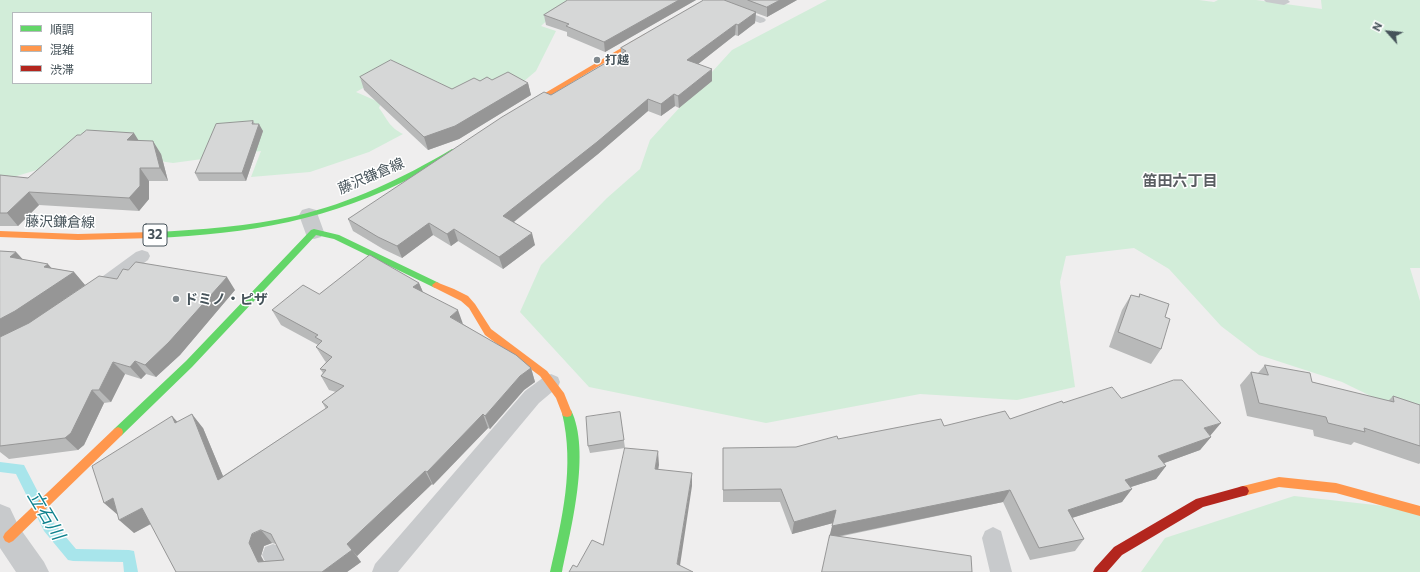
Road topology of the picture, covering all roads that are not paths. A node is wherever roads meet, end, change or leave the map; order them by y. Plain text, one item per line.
1 (1270, 0) edge
2 (1284, 2) dead end
3 (726, 7) edge
4 (760, 20) dead end
5 (654, 31) edge
6 (517, 112) edge
7 (463, 146) edge
8 (312, 223) junction
9 (0, 234) edge
10 (142, 256) dead end
11 (80, 300) edge
12 (551, 382) junction
13 (1420, 511) edge
14 (3, 533) edge
15 (993, 538) dead end
16 (34, 572) edge
17 (383, 572) edge
18 (556, 572) edge
19 (1000, 572) edge
20 (1099, 572) edge

1 - 2 lane
3 - 4 lane
5 - 6 street
7 - 8 street, 藤沢鎌倉線 / 32
8 - 9 street, 藤沢鎌倉線 / 32
8 - 12 street
8 - 14 street
10 - 11 lane
12 - 17 lane
12 - 18 street
13 - 20 street
14 - 16 street
15 - 19 lane

